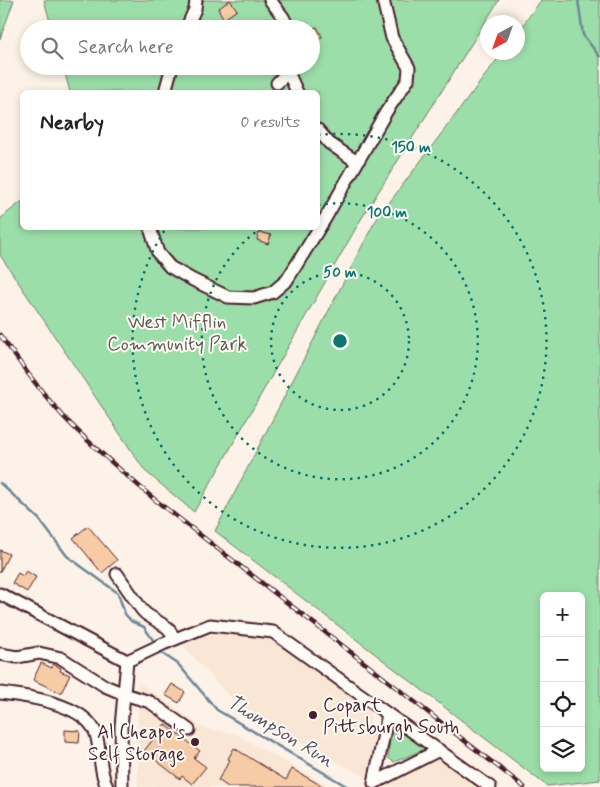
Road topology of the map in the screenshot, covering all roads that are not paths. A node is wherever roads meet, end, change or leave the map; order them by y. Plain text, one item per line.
1 (196, 0) edge
2 (270, 0) edge
3 (383, 0) edge
4 (190, 20) edge
5 (284, 20) edge
6 (170, 75) edge
7 (283, 75) edge
8 (290, 75) edge
9 (277, 83) dead end
10 (166, 90) edge
11 (295, 90) edge
12 (320, 132) edge
13 (357, 162) junction
14 (320, 227) edge
15 (151, 230) edge
16 (318, 230) edge
17 (117, 574) dead end
18 (0, 594) edge
19 (175, 639) junction
20 (0, 654) edge
21 (127, 661) junction
22 (0, 693) edge
23 (124, 694) junction
24 (388, 714) junction
25 (190, 730) dead end
26 (439, 750) junction
27 (374, 785) edge
28 (106, 787) edge
29 (122, 787) edge
30 (490, 787) edge

1 - 4 street
2 - 5 street
3 - 13 street
6 - 10 street
7 - 9 street
8 - 11 street
12 - 13 street
13 - 14 street
15 - 16 street
17 - 19 street
18 - 21 street
19 - 21 street
19 - 24 street
20 - 23 street
21 - 23 street
22 - 28 street
23 - 25 street
23 - 29 street
24 - 26 street
24 - 27 street
26 - 27 street
26 - 30 street

